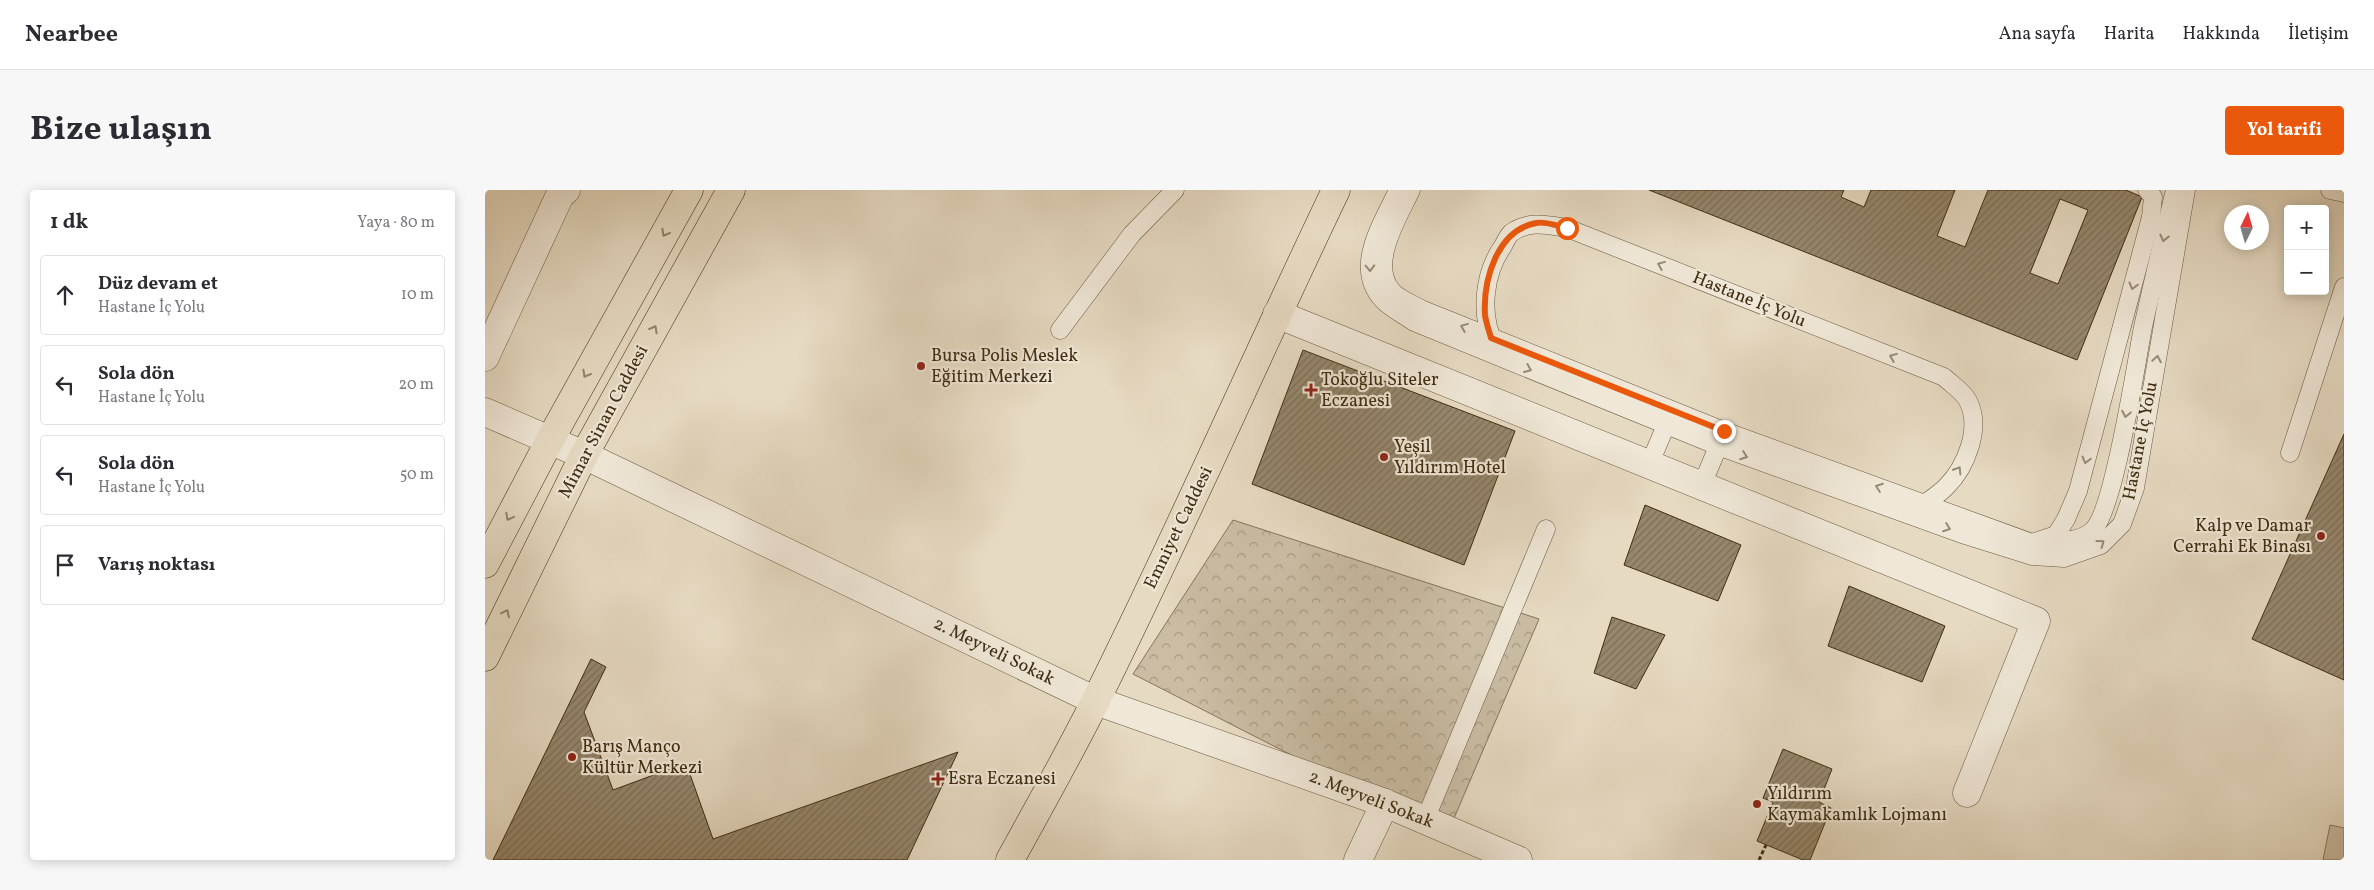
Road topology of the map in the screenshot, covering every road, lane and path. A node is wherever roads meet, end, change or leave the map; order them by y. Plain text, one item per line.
1 (689, 190) edge
2 (731, 190) edge
3 (1175, 190) edge
4 (1336, 190) edge
5 (1398, 190) edge
6 (1411, 190) edge
7 (2147, 190) edge
8 (2175, 190) edge
9 (2186, 190) edge
10 (2330, 190) edge
11 (558, 192) edge
12 (2344, 193) edge
13 (2344, 287) edge
14 (1277, 314) junction
15 (1060, 330) dead end
16 (1491, 338) junction
17 (485, 357) edge
18 (1502, 358) junction
19 (485, 412) edge
20 (1669, 419) junction
21 (1721, 439) junction
22 (550, 440) junction
23 (2290, 453) dead end
24 (584, 455) junction
25 (1649, 465) junction
26 (1702, 485) junction
27 (1925, 503) junction
28 (1909, 514) junction
29 (1546, 529) dead end
30 (2032, 543) junction
31 (485, 564) edge
32 (485, 657) edge
33 (1096, 701) junction
34 (1967, 793) dead end
35 (1385, 803) junction
36 (1425, 820) junction
37 (1766, 845) dead end
38 (1010, 860) edge
39 (1358, 860) edge
40 (1517, 860) edge
41 (1759, 860) edge

1 -> 22 main road, Mimar Sinan Caddesi
24 -> 2 main road, Mimar Sinan Caddesi
3 - 15 lane
4 - 14 main road, Emniyet Caddesi
5 -> 18 lane, Hastane İç Yolu
16 -> 6 lane, Hastane İç Yolu
7 -> 30 lane
8 -> 30 lane
28 -> 9 lane, Hastane İç Yolu
10 - 12 lane
11 - 17 street
13 - 23 lane
14 - 25 street
14 - 33 main road, Emniyet Caddesi
16 - 18 lane, Hastane İç Yolu
16 - 20 lane, Hastane İç Yolu
27 -> 16 lane, Hastane İç Yolu
18 -> 20 lane, Hastane İç Yolu
19 - 22 street, 2. Meyveli Sokak
20 - 21 lane, Hastane İç Yolu
20 - 25 lane
21 - 26 lane
27 -> 21 lane, Hastane İç Yolu
21 -> 28 lane, Hastane İç Yolu
22 - 24 street, 2. Meyveli Sokak
22 -> 31 main road, Mimar Sinan Caddesi
32 -> 24 main road, Mimar Sinan Caddesi
24 - 33 street, 2. Meyveli Sokak
25 - 26 street
26 - 34 street
27 - 28 lane, Hastane İç Yolu
27 - 30 lane, Hastane İç Yolu
29 - 36 lane
33 - 35 street, 2. Meyveli Sokak
33 - 38 main road, Emniyet Caddesi
35 - 36 street, 2. Meyveli Sokak
35 - 39 street
36 - 40 street, 2. Meyveli Sokak
37 - 41 path

